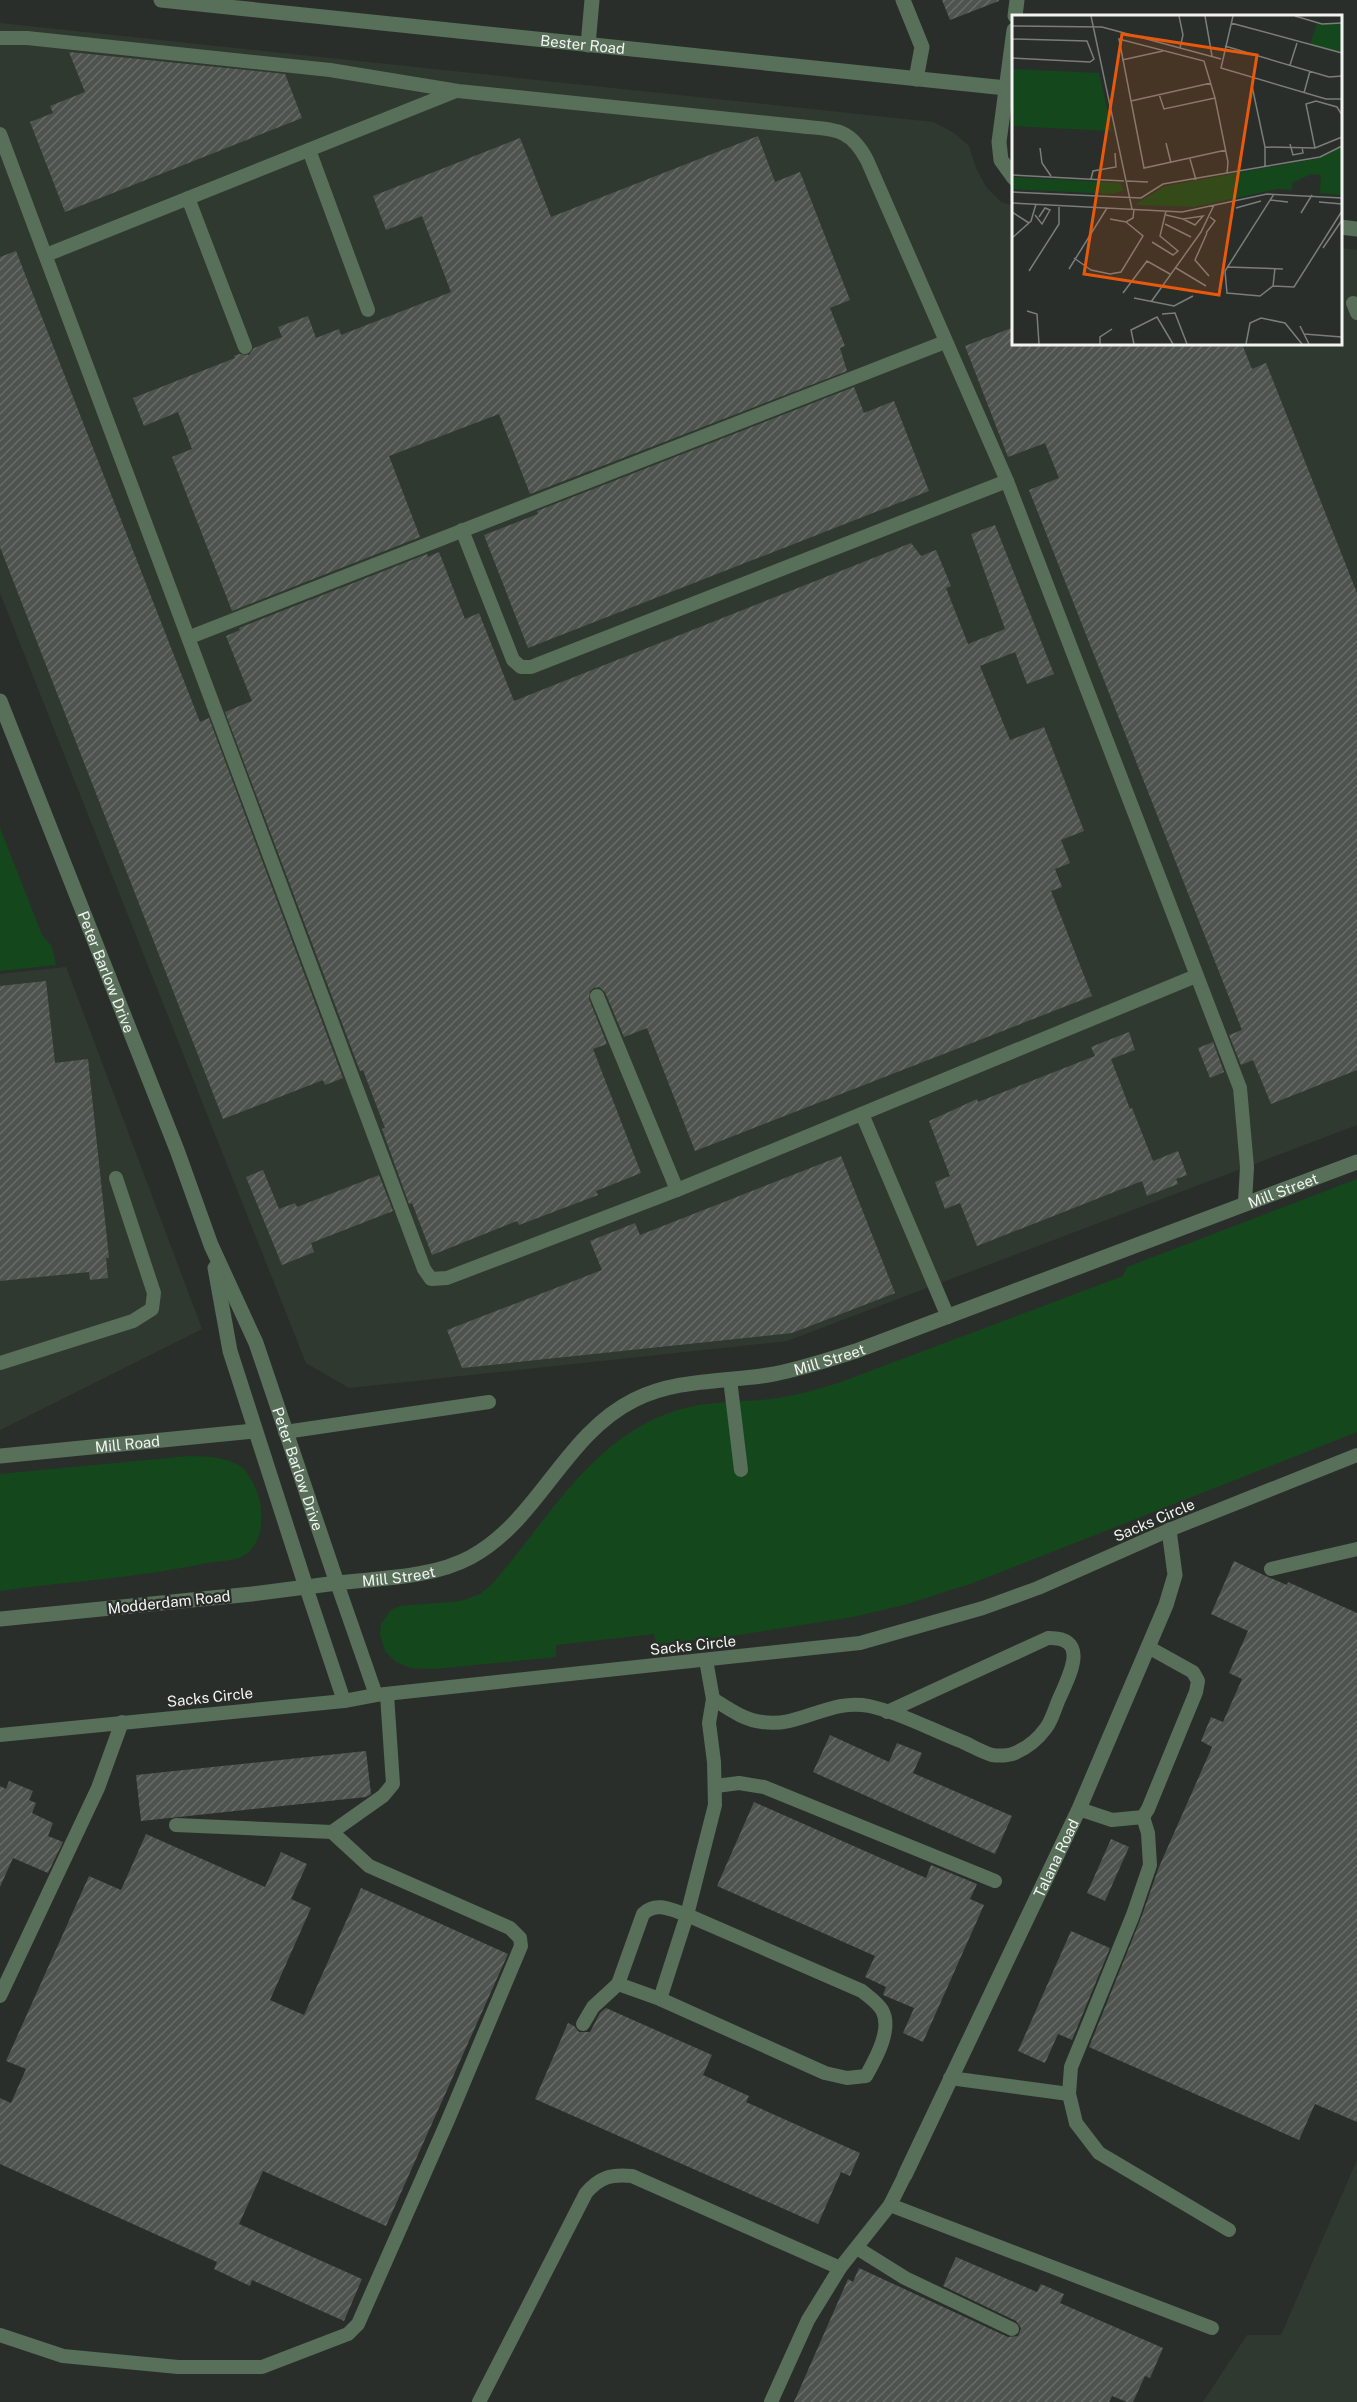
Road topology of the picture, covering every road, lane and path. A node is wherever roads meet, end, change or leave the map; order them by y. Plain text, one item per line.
1 (161, 0) edge
2 (592, 0) edge
3 (903, 0) edge
4 (1017, 0) edge
5 (1015, 15) edge
6 (0, 38) edge
7 (1012, 44) edge
8 (588, 45) junction
9 (916, 79) junction
10 (1006, 88) junction
11 (458, 91) junction
12 (0, 134) edge
13 (309, 150) junction
14 (1012, 176) edge
15 (188, 198) junction
16 (1342, 227) edge
17 (1357, 229) edge
18 (46, 255) junction
19 (368, 310) dead end
20 (945, 342) junction
21 (245, 347) dead end
22 (1007, 481) junction
23 (462, 530) junction
24 (190, 637) junction
25 (0, 701) edge
26 (1196, 976) junction
27 (597, 996) dead end
28 (862, 1114) junction
29 (1357, 1162) edge
30 (116, 1178) dead end
31 (677, 1190) junction
32 (1245, 1203) junction
33 (211, 1245) junction
34 (948, 1317) junction
35 (0, 1363) edge
36 (730, 1379) junction
37 (489, 1402) dead end
38 (254, 1431) junction
39 (285, 1432) junction
40 (1357, 1455) edge
41 (0, 1456) edge
42 (741, 1470) dead end
43 (1169, 1530) junction
44 (1357, 1549) edge
45 (1271, 1569) dead end
46 (337, 1583) junction
47 (306, 1587) junction
48 (0, 1619) edge
49 (1148, 1647) junction
50 (706, 1660) junction
51 (382, 1695) junction
52 (713, 1700) junction
53 (344, 1701) junction
54 (887, 1712) junction
55 (122, 1722) junction
56 (0, 1735) edge
57 (716, 1786) junction
58 (1079, 1809) junction
59 (1143, 1817) junction
60 (176, 1825) dead end
61 (332, 1832) junction
62 (995, 1881) dead end
63 (687, 1915) junction
64 (618, 1984) junction
65 (0, 1996) edge
66 (660, 1999) junction
67 (583, 2024) dead end
68 (950, 2078) junction
69 (1069, 2094) junction
70 (905, 2175) joint
71 (890, 2205) junction
72 (1229, 2230) dead end
73 (857, 2248) junction
74 (840, 2268) junction
75 (1012, 2328) dead end
76 (1212, 2328) dead end
77 (0, 2335) edge
78 (479, 2402) edge
79 (771, 2402) edge

1 - 8 street, Bester Road
2 - 8 street
3 - 9 street
4 - 5 street
6 - 11 lane
7 - 10 street
8 - 9 street, Bester Road
9 - 10 street, Bester Road
10 - 14 street
11 - 13 lane
11 - 20 lane
12 - 18 lane
13 - 15 lane
13 - 19 lane
15 - 18 lane
15 - 21 lane
16 - 17 street
18 - 24 lane
20 - 22 lane
20 - 23 lane
22 - 23 lane
22 - 26 lane
23 - 24 lane
24 - 31 lane
25 - 33 street, Peter Barlow Drive
26 - 28 lane
26 - 32 lane
27 - 31 lane
28 - 31 lane
28 - 34 lane
29 - 32 street, Mill Street
30 - 35 lane
32 - 34 street, Mill Street
33 - 38 street, Peter Barlow Drive
33 - 39 street, Peter Barlow Drive
34 - 36 street, Mill Street
36 - 42 lane
36 - 46 street, Mill Street
37 - 39 lane
38 - 41 street, Mill Road
38 - 47 street, Peter Barlow Drive
39 - 46 street, Peter Barlow Drive
40 - 43 lane, Sacks Circle
43 - 49 street, Talana Road
43 - 50 lane, Sacks Circle
44 - 45 lane
46 - 47 street, Modderdam Road
46 - 51 lane, Peter Barlow Drive
47 - 48 street, Modderdam Road
47 - 53 lane, Peter Barlow Drive
49 - 58 street, Talana Road
49 - 59 lane
50 - 51 lane, Sacks Circle
50 - 52 lane
51 - 53 lane, Sacks Circle
51 - 61 lane, Peter Barlow Drive
52 - 54 lane
52 - 57 lane
53 - 55 lane, Sacks Circle
54 - 54 lane
55 - 56 lane, Sacks Circle
55 - 65 lane
57 - 62 lane
57 - 63 lane
58 - 59 lane
58 - 68 street, Talana Road
59 - 69 lane
60 - 61 lane
61 - 77 lane
63 - 64 lane
63 - 66 lane
63 - 66 lane
64 - 66 lane
64 - 67 lane
68 - 69 lane
68 - 70 street, Talana Road
69 - 72 lane
70 - 71 lane
71 - 73 lane
71 - 76 lane
73 - 74 lane
73 - 75 lane
74 - 78 lane
74 - 79 lane

